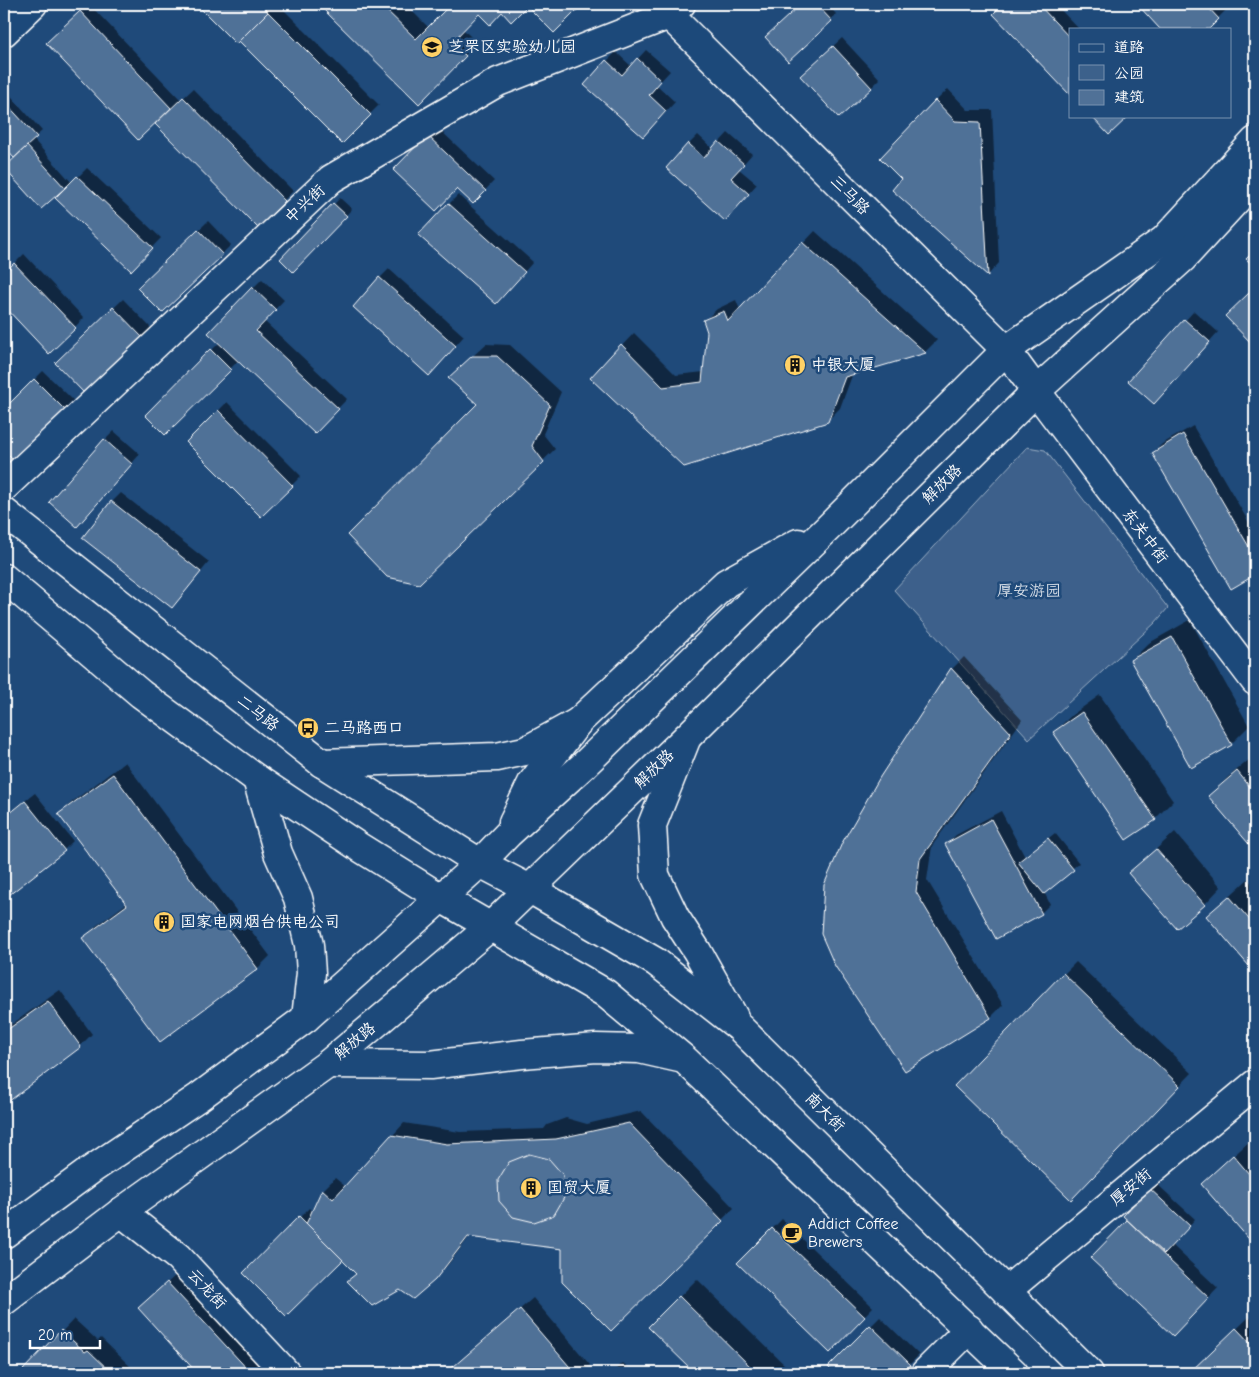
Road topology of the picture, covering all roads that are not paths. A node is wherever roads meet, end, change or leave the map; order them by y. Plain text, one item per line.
1 (33, 4) edge
2 (670, 7) edge
3 (4, 32) edge
4 (1255, 141) edge
5 (1255, 180) edge
6 (1006, 350) junction
7 (1036, 391) junction
8 (4, 486) edge
9 (4, 512) edge
10 (828, 528) junction
11 (4, 578) edge
12 (1255, 681) edge
13 (578, 722) junction
14 (687, 737) junction
15 (322, 763) junction
16 (257, 779) junction
17 (508, 834) junction
18 (480, 863) junction
19 (530, 889) junction
20 (441, 898) junction
21 (490, 927) junction
22 (306, 1018) junction
23 (739, 1028) junction
24 (684, 1059) junction
25 (328, 1064) junction
26 (1255, 1084) edge
27 (121, 1212) junction
28 (4, 1234) edge
29 (1006, 1291) junction
30 (4, 1300) edge
31 (969, 1329) junction
32 (286, 1373) edge
33 (925, 1373) edge
34 (1014, 1373) edge
35 (1089, 1373) edge

1 - 3 main road
2 - 6 main road, 三马路
2 - 8 main road, 中兴街
4 - 6 main road
5 - 7 main road, 解放路
6 - 7 main road, 三马路
6 - 10 main road
7 - 12 main road, 东关中街
7 - 14 main road, 解放路
9 - 15 main road, 二马路
10 - 13 main road
10 - 17 main road
11 - 16 main road
13 - 15 main road
13 - 17 main road
14 - 19 main road, 解放路
14 - 23 main road
15 - 18 main road, 二马路
16 - 20 main road
16 - 22 main road
17 - 18 main road
18 - 19 main road, 二马路
18 - 20 main road
19 - 21 main road, 解放路
19 - 23 main road, 南大街
20 - 21 main road
20 - 22 main road
21 - 24 main road
21 - 25 main road, 解放路
22 - 28 main road
23 - 29 main road, 南大街
24 - 25 main road
24 - 31 main road
25 - 27 main road, 解放路
26 - 29 main road, 厚安街
27 - 30 main road, 解放路
27 - 32 main road, 云龙街
29 - 35 main road, 南大街
31 - 33 main road
31 - 34 main road

